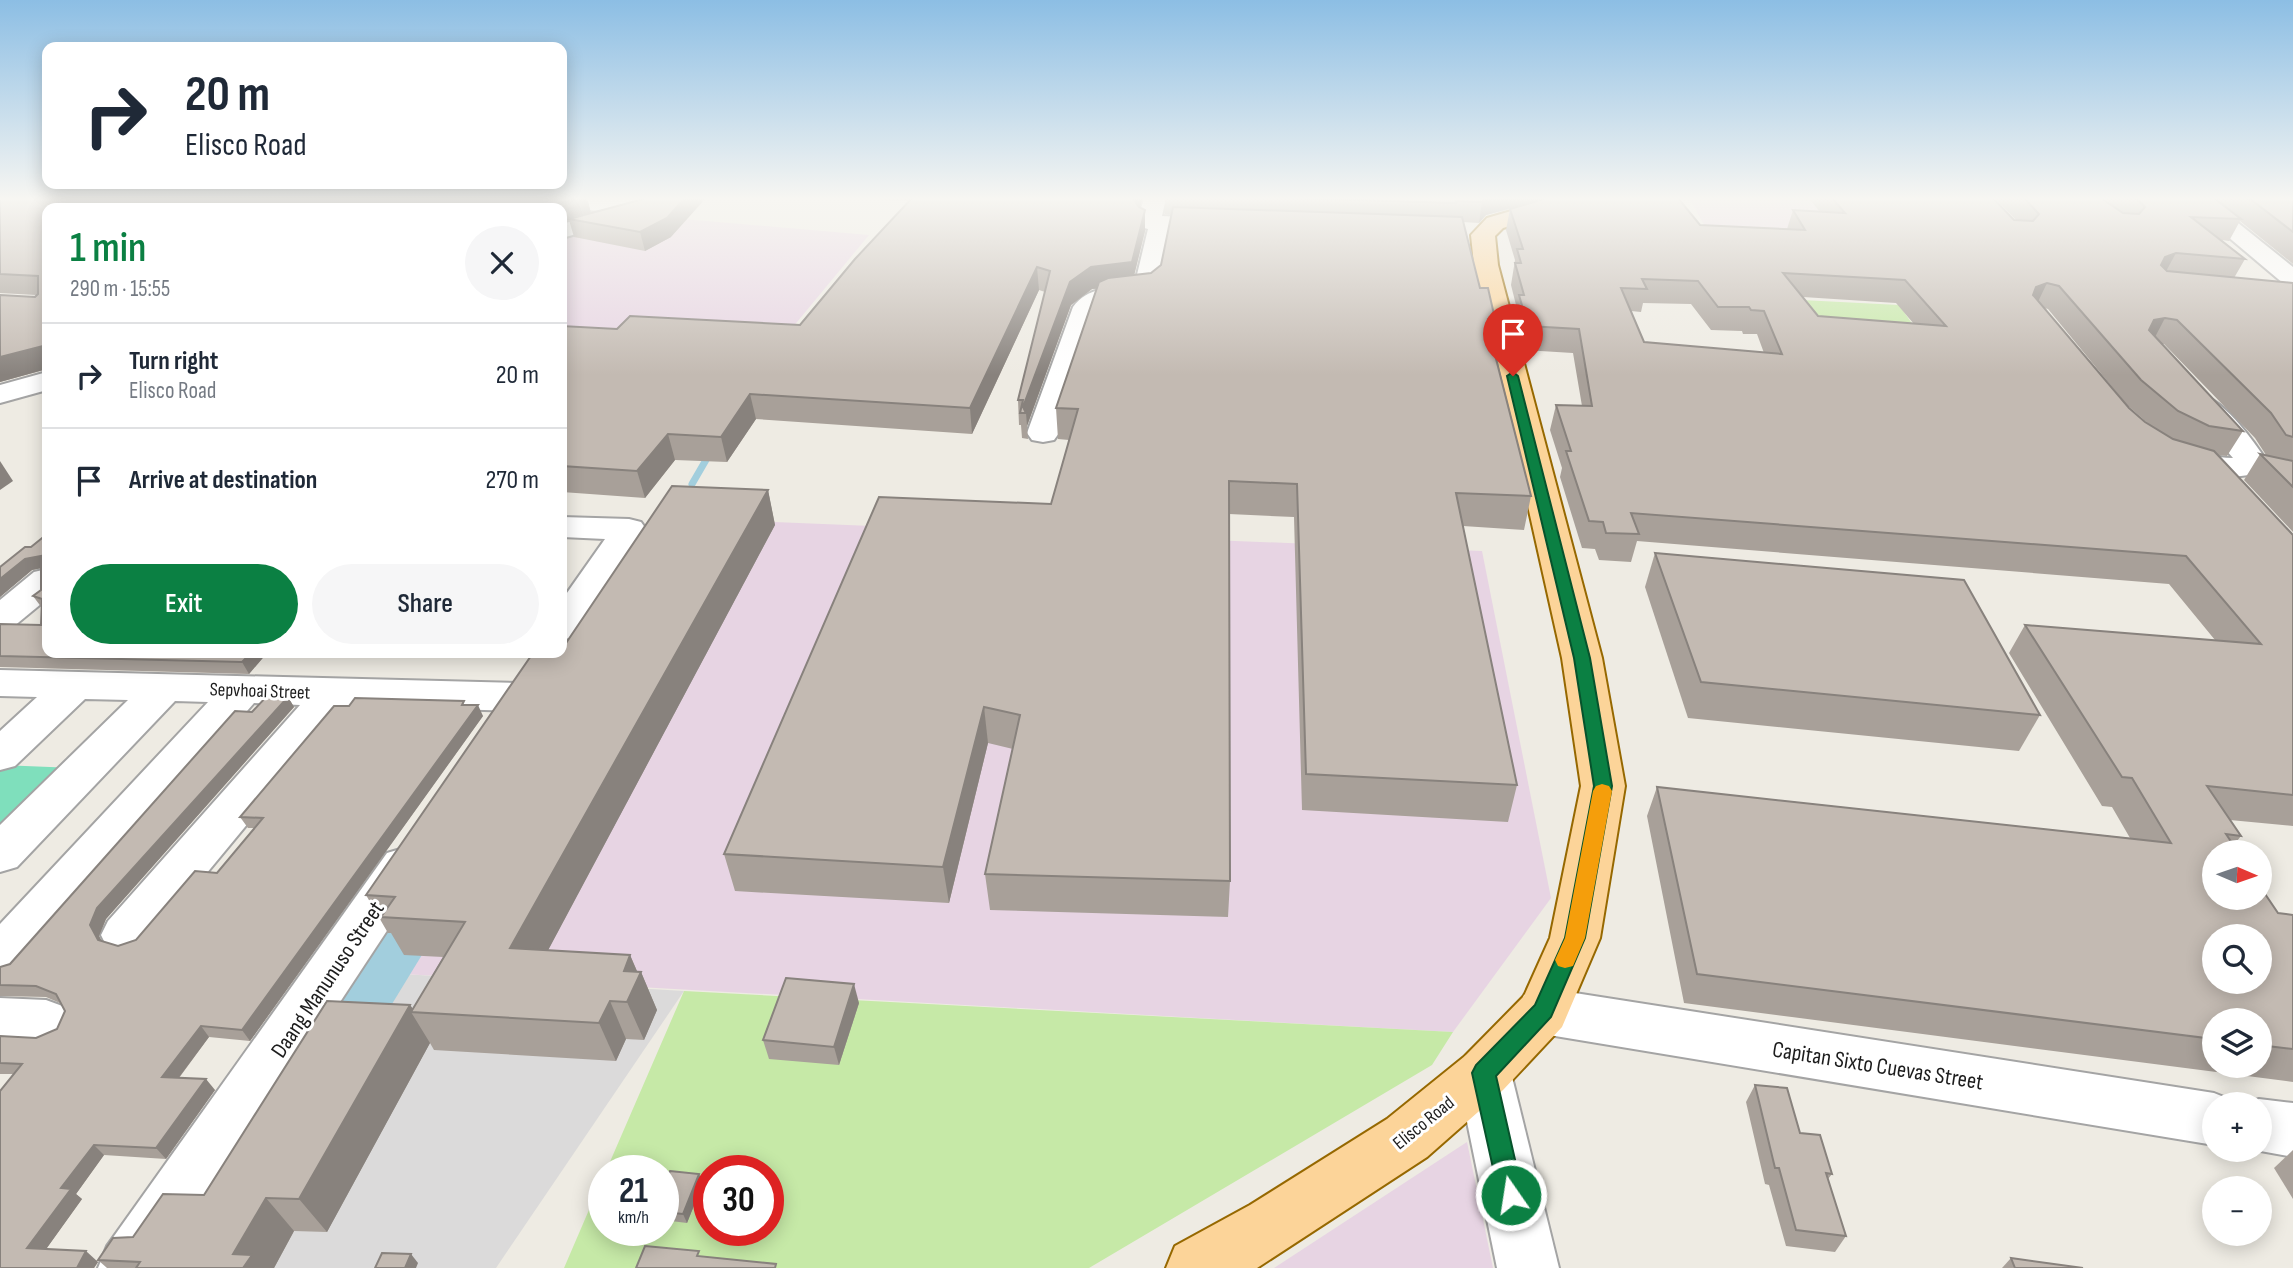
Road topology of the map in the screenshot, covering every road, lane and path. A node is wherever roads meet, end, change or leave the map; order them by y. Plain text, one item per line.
1 (1150, 257) edge
2 (1483, 257) edge
3 (2254, 257) edge
4 (2289, 291) edge
5 (2179, 380) edge
6 (42, 382) edge
7 (0, 394) edge
8 (1043, 433) dead end
9 (2153, 446) edge
10 (568, 536) edge
11 (42, 584) edge
12 (0, 620) edge
13 (567, 621) edge
14 (42, 622) edge
15 (544, 658) edge
16 (0, 683) edge
17 (75, 685) junction
18 (165, 687) junction
19 (243, 690) junction
20 (334, 692) junction
21 (520, 697) junction
22 (488, 744) edge
23 (0, 755) edge
24 (433, 824) edge
25 (0, 854) edge
26 (126, 935) dead end
27 (0, 958) edge
28 (1543, 1011) junction
29 (1484, 1073) junction
30 (2202, 1117) edge
31 (2272, 1127) edge
32 (2293, 1130) edge
33 (129, 1268) edge
34 (1197, 1268) edge
35 (1528, 1268) edge

1 - 8 street
2 - 28 main road, Elisco Road
3 - 4 street
5 - 9 street
6 - 7 street
10 - 13 street
11 - 12 street
12 - 14 street
15 - 21 street
16 - 17 street, Sepvhoai Street
17 - 18 street, Sepvhoai Street
17 - 23 street
18 - 19 street, Sepvhoai Street
18 - 25 street
19 - 20 street, Sepvhoai Street
19 - 27 street
20 - 21 street, Sepvhoai Street
20 - 26 street
21 - 22 street
24 - 33 street, Daang Manunuso Street
28 - 29 main road, Elisco Road
28 - 30 street, Capitan Sixto Cuevas Street
29 - 34 main road, Elisco Road
29 - 35 street
31 - 32 street

